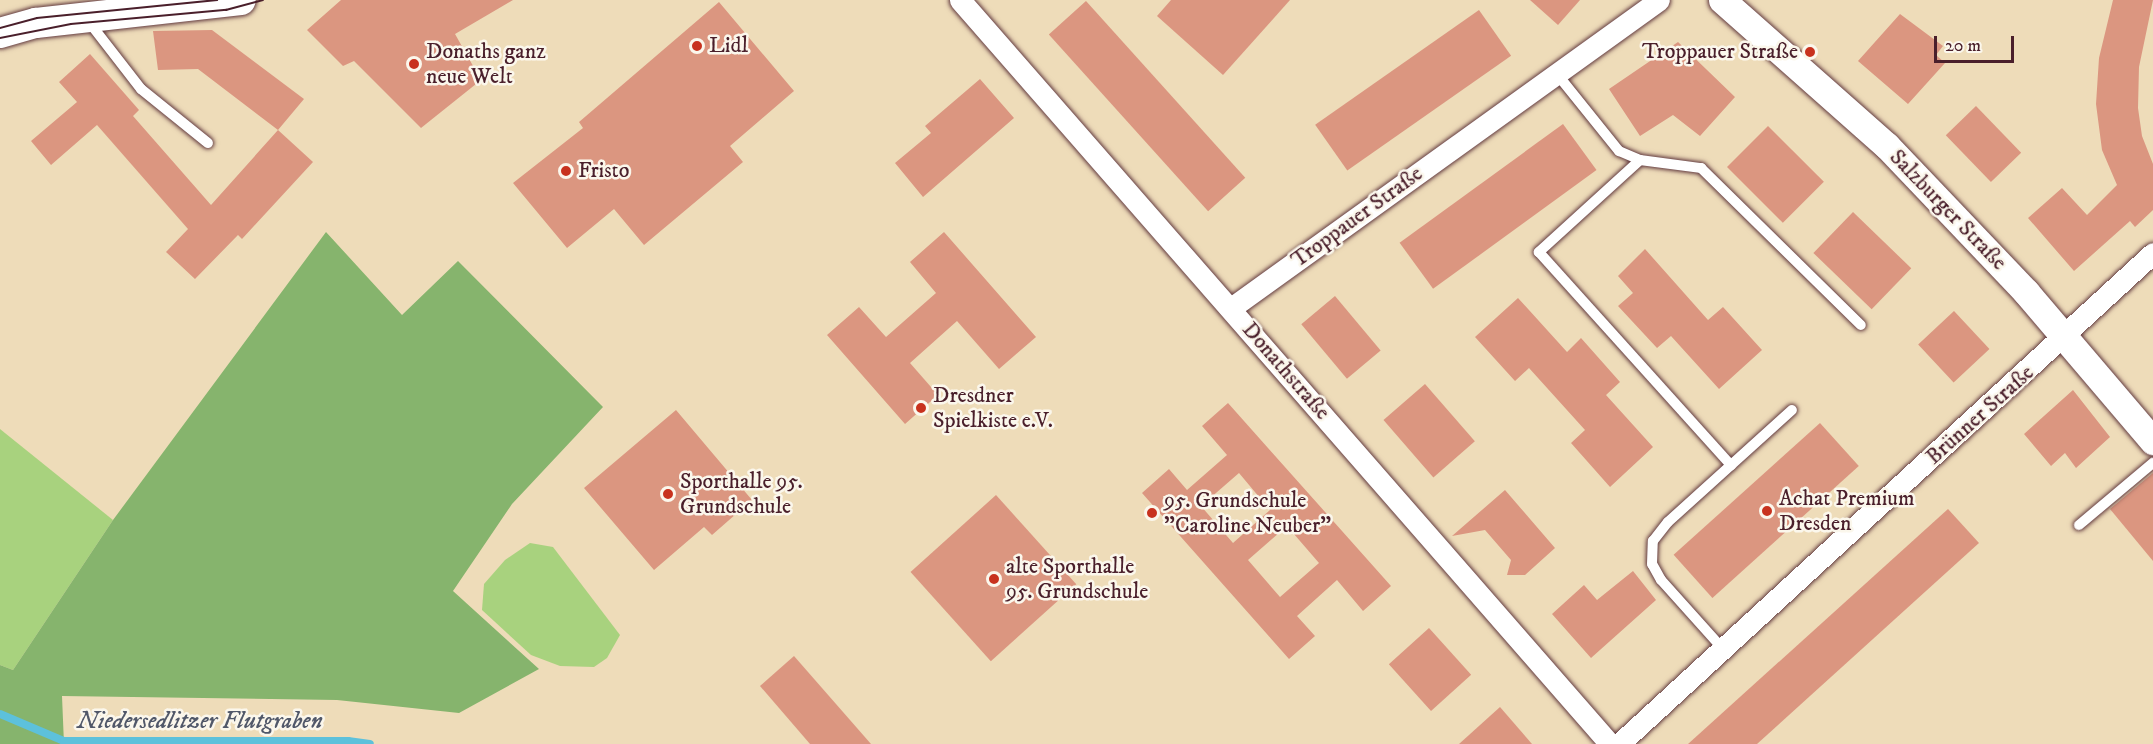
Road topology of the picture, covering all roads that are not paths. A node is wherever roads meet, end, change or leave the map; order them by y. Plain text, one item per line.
1 (241, 0) edge
2 (960, 0) edge
3 (1659, 0) edge
4 (1722, 0) edge
5 (85, 17) junction
6 (0, 33) edge
7 (1557, 74) junction
8 (208, 143) dead end
9 (1640, 160) junction
10 (2153, 253) edge
11 (1231, 308) junction
12 (1861, 325) dead end
13 (2066, 336) junction
14 (1792, 410) dead end
15 (2153, 441) edge
16 (2153, 463) edge
17 (1731, 465) junction
18 (2079, 525) dead end
19 (1723, 649) junction
20 (1610, 744) edge
21 (1619, 744) edge

1 - 5 main road
2 - 11 street, Donathstraße
3 - 7 street, Troppauer Straße
4 - 13 street, Salzburger Straße
5 - 6 main road
5 - 8 lane
7 - 9 lane
7 - 11 street, Troppauer Straße
9 - 12 lane
9 - 17 lane
10 - 13 street, Brünner Straße
11 - 20 street, Donathstraße
13 - 15 street, Salzburger Straße
13 - 19 street, Brünner Straße
14 - 17 lane
16 - 18 lane
17 - 19 lane
19 - 21 street, Brünner Straße

